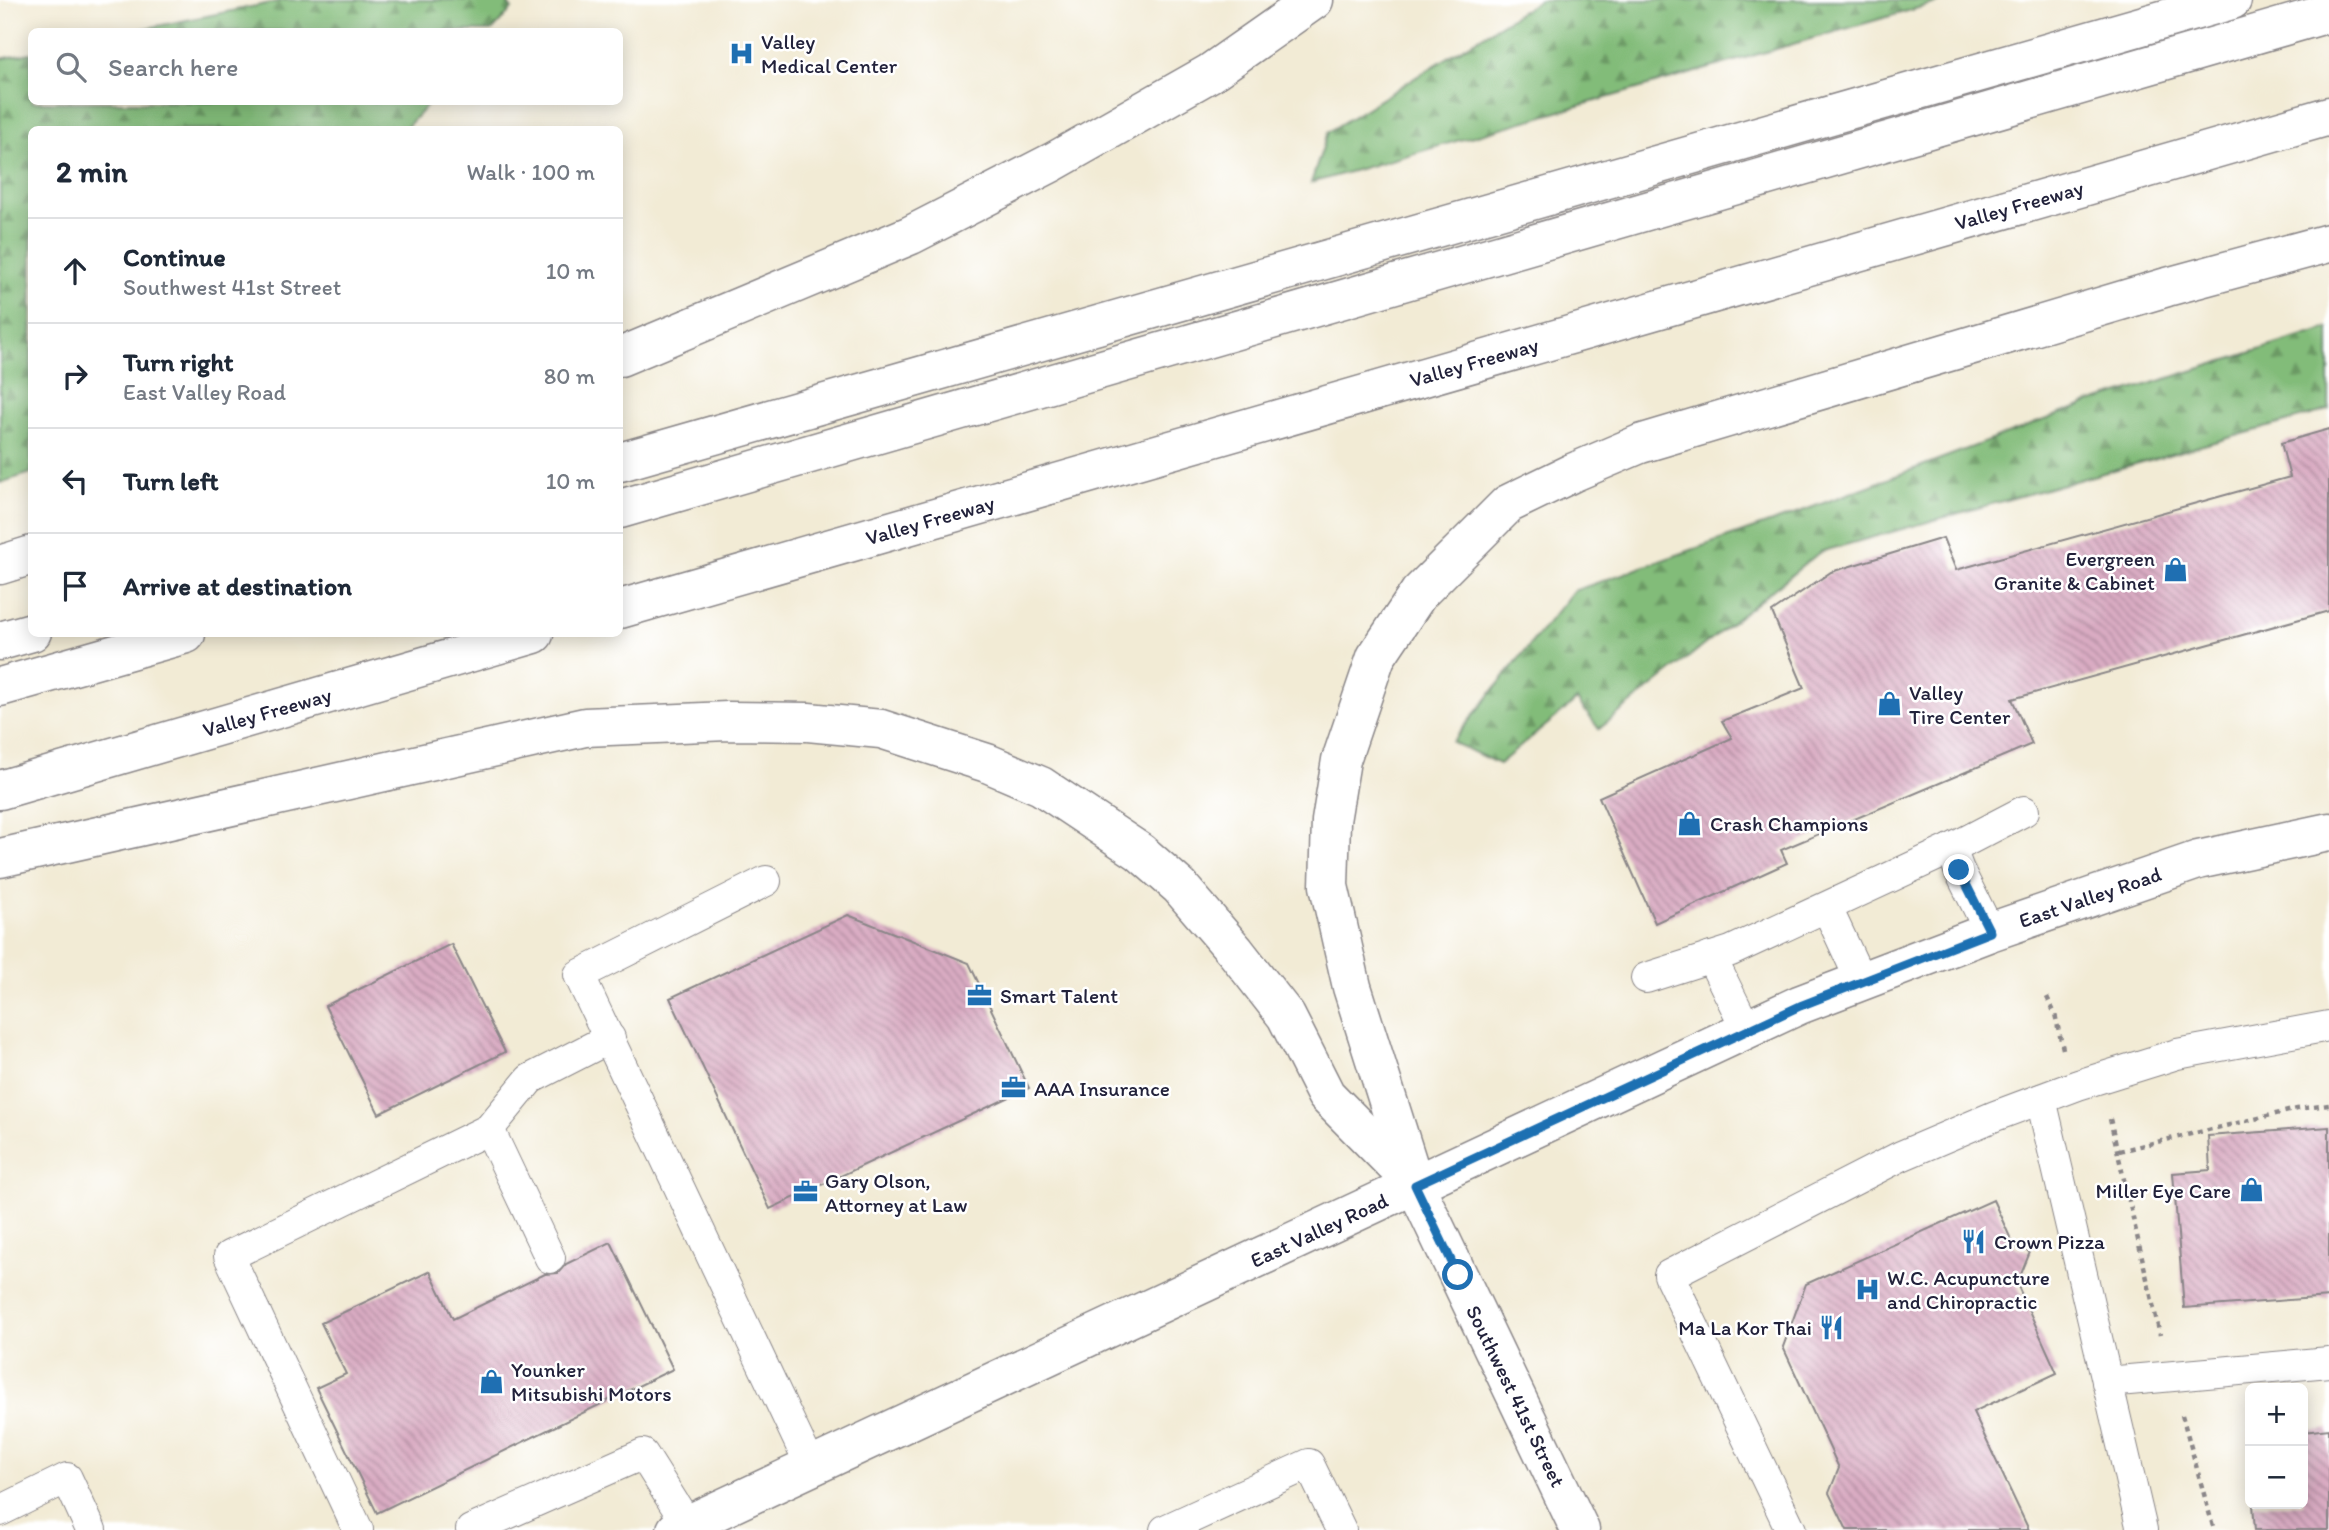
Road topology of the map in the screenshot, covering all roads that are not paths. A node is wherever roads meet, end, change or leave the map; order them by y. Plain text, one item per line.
1 (1314, 0) edge
2 (2232, 0) edge
3 (2329, 13) edge
4 (2329, 116) edge
5 (2329, 243) edge
6 (623, 356) edge
7 (623, 461) edge
8 (623, 508) edge
9 (28, 556) edge
10 (0, 565) edge
11 (623, 608) edge
12 (28, 633) edge
13 (175, 637) edge
14 (524, 637) edge
15 (0, 641) edge
16 (0, 687) edge
17 (0, 790) edge
18 (2024, 811) dead end
19 (2329, 832) edge
20 (1951, 849) junction
21 (0, 858) edge
22 (766, 881) dead end
23 (1827, 908) junction
24 (1990, 932) junction
25 (1711, 957) junction
26 (1646, 978) dead end
27 (1861, 981) junction
28 (2329, 1026) edge
29 (1747, 1030) junction
30 (610, 1038) junction
31 (2040, 1099) junction
32 (489, 1129) junction
33 (1415, 1185) junction
34 (550, 1258) dead end
35 (2329, 1362) edge
36 (2107, 1382) junction
37 (811, 1467) junction
38 (0, 1511) edge
39 (681, 1527) edge
40 (91, 1530) edge
41 (358, 1530) edge
42 (471, 1530) edge
43 (1165, 1530) edge
44 (1341, 1530) edge
45 (1580, 1530) edge
46 (1791, 1530) edge
47 (2142, 1530) edge

1 - 6 main road
2 - 7 main road
3 - 8 main road
4 - 11 main road, Valley Freeway
5 - 33 main road
9 - 10 main road
12 - 15 main road
13 - 16 main road
14 - 17 main road, Valley Freeway
18 - 20 lane
19 - 24 main road, East Valley Road
20 - 23 lane
20 - 24 lane
21 - 33 main road
22 - 30 lane
23 - 25 lane
23 - 27 lane
24 - 27 main road, East Valley Road
25 - 26 lane
25 - 29 lane
27 - 29 main road, East Valley Road
28 - 31 lane
29 - 33 main road, East Valley Road
30 - 32 lane
30 - 37 lane
31 - 36 lane
31 - 46 lane
32 - 34 lane
32 - 41 lane
33 - 37 main road, East Valley Road
33 - 45 main road, Southwest 41st Street
35 - 36 lane
36 - 47 lane
37 - 39 main road, East Valley Road
38 - 40 lane
39 - 42 lane
43 - 44 lane

